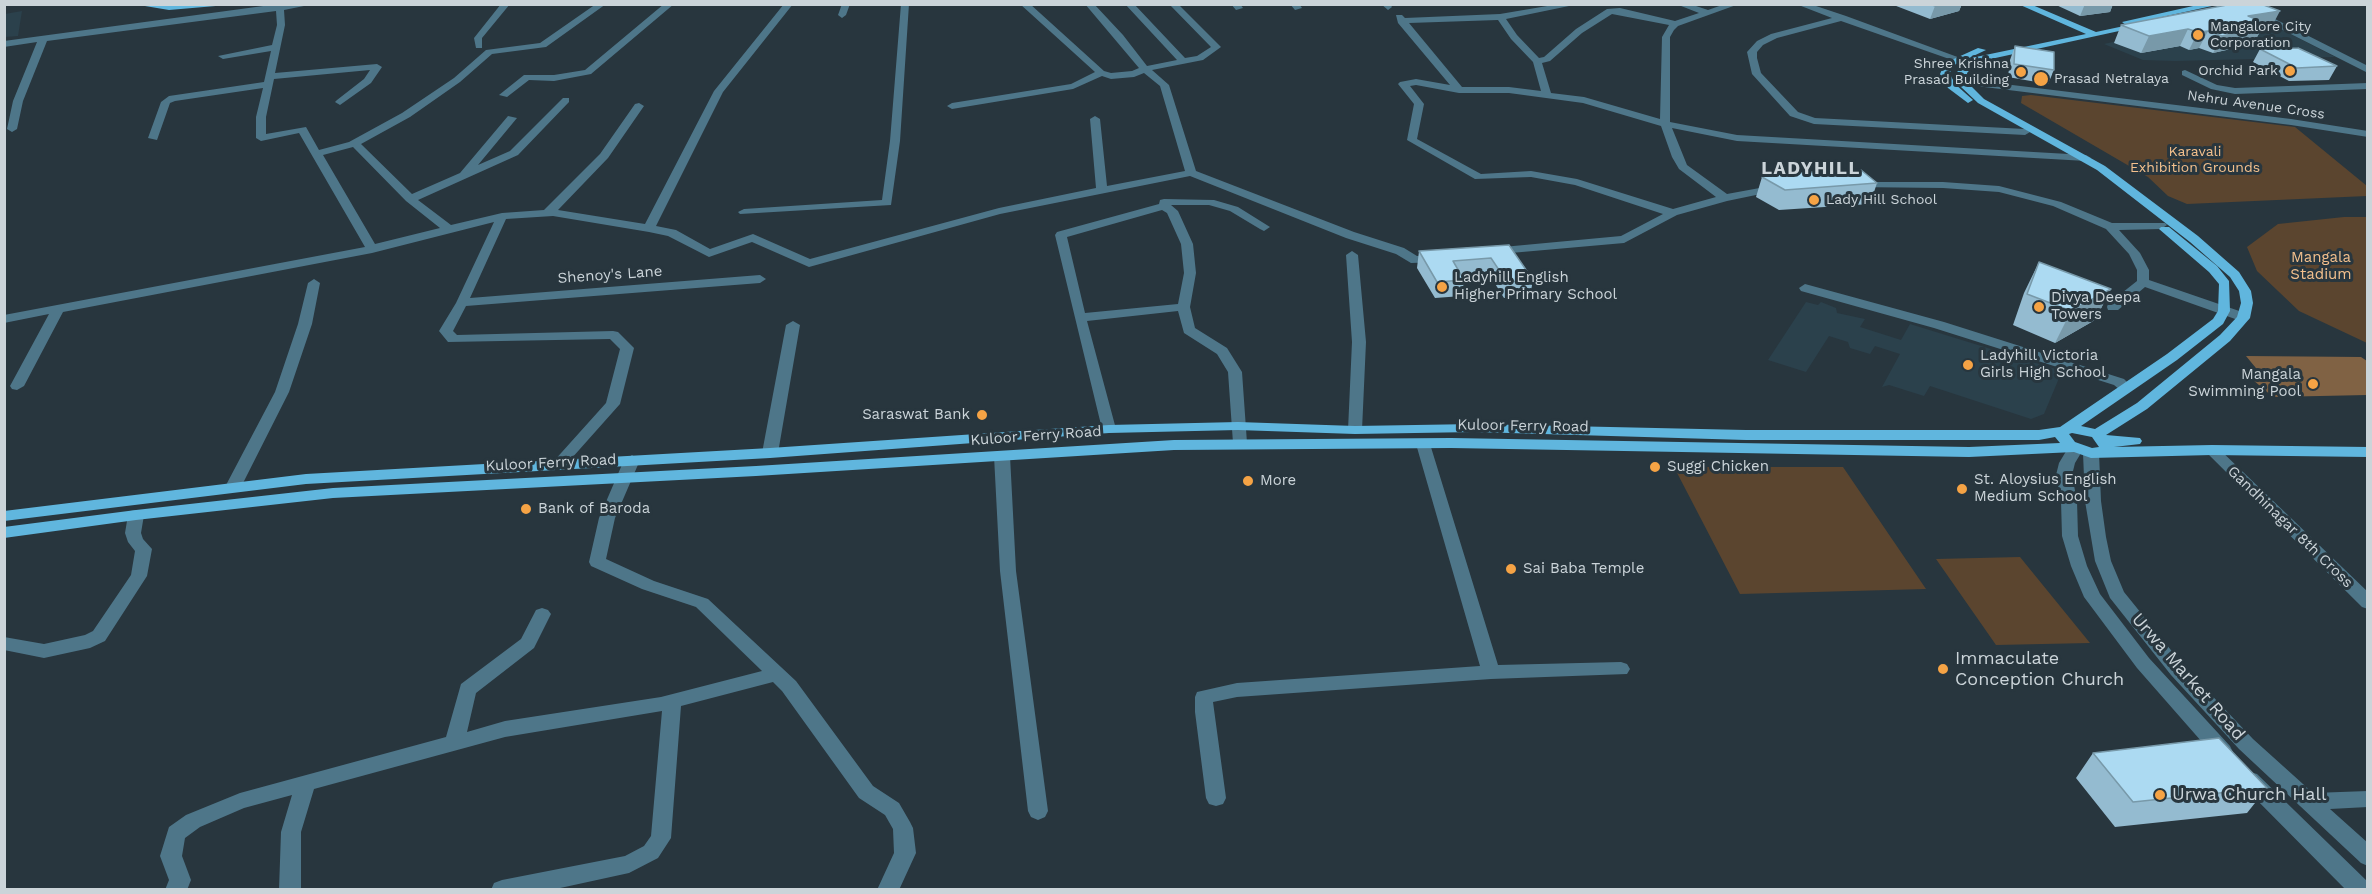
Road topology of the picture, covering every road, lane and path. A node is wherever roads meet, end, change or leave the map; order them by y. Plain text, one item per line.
1 (137, 4) edge
2 (235, 4) edge
3 (310, 4) edge
4 (506, 4) edge
5 (602, 4) edge
6 (670, 4) edge
7 (789, 4) edge
8 (846, 4) edge
9 (905, 4) edge
10 (1024, 4) edge
11 (1089, 4) edge
12 (1129, 4) edge
13 (1173, 4) edge
14 (1680, 4) edge
15 (1735, 4) edge
16 (1800, 4) edge
17 (2022, 4) edge
18 (2033, 4) edge
19 (2217, 4) edge
20 (2237, 5) edge
21 (1565, 6) dead end
22 (281, 7) edge
23 (1709, 13) junction
24 (842, 15) dead end
25 (1500, 17) junction
26 (1843, 18) junction
27 (2061, 18) junction
28 (1674, 24) junction
29 (2095, 29) junction
30 (2054, 35) junction
31 (43, 39) junction
32 (4, 44) edge
33 (479, 46) dead end
34 (276, 47) junction
35 (223, 56) dead end
36 (1958, 59) junction
37 (1183, 61) junction
38 (1537, 61) junction
39 (1145, 69) junction
40 (2367, 70) edge
41 (1101, 73) junction
42 (2185, 74) dead end
43 (268, 81) junction
44 (1963, 82) junction
45 (2367, 86) edge
46 (1459, 90) junction
47 (504, 95) dead end
48 (1547, 95) junction
49 (566, 100) dead end
50 (340, 102) dead end
51 (639, 106) dead end
52 (952, 106) dead end
53 (512, 118) dead end
54 (1095, 119) dead end
55 (1665, 124) junction
56 (12, 129) dead end
57 (2025, 132) junction
58 (2367, 134) edge
59 (153, 138) dead end
60 (355, 143) junction
61 (316, 154) junction
62 (2080, 158) junction
63 (1191, 173) junction
64 (462, 177) junction
65 (1160, 177) junction
66 (1848, 185) edge
67 (1788, 187) edge
68 (1102, 189) junction
69 (1725, 198) junction
70 (410, 199) junction
71 (1164, 204) junction
72 (744, 212) dead end
73 (548, 213) junction
74 (1673, 213) junction
75 (502, 216) junction
76 (2161, 225) junction
77 (2110, 226) junction
78 (1264, 227) dead end
79 (649, 228) junction
80 (449, 229) junction
81 (372, 249) junction
82 (1474, 254) edge
83 (1352, 255) dead end
84 (1450, 256) edge
85 (760, 279) dead end
86 (2143, 282) junction
87 (314, 283) dead end
88 (1805, 288) dead end
89 (462, 303) junction
90 (1184, 307) junction
91 (2113, 308) edge
92 (57, 309) junction
93 (2224, 311) junction
94 (2243, 317) junction
95 (1080, 318) junction
96 (4, 319) edge
97 (793, 325) dead end
98 (17, 386) dead end
99 (2125, 387) junction
100 (1238, 426) junction
101 (1109, 429) junction
102 (1355, 430) junction
103 (2064, 430) junction
104 (1240, 443) junction
105 (2367, 443) edge
106 (1423, 444) junction
107 (2091, 446) junction
108 (2212, 450) junction
109 (2367, 452) edge
110 (770, 453) junction
111 (1002, 456) junction
112 (558, 465) junction
113 (628, 468) junction
114 (232, 487) junction
115 (136, 515) junction
116 (4, 516) edge
117 (4, 533) edge
118 (2367, 603) edge
119 (542, 614) dead end
120 (4, 643) edge
121 (2143, 663) junction
122 (2171, 663) junction
123 (1621, 669) dead end
124 (1491, 672) junction
125 (777, 674) junction
126 (672, 702) junction
127 (454, 742) junction
128 (306, 783) junction
129 (1216, 798) dead end
130 (2367, 798) edge
131 (2310, 802) junction
132 (1038, 811) dead end
133 (2367, 857) edge
134 (176, 890) edge
135 (290, 890) edge
136 (502, 890) edge
137 (888, 890) edge
138 (2361, 890) edge

1 - 2 main road
3 - 22 street
4 - 33 street
5 - 60 street
6 - 47 street
7 - 79 street
8 - 24 street
9 - 72 street
10 - 41 street
11 - 39 street
12 - 37 street
13 - 37 street
14 - 23 street
15 - 23 street
16 - 26 street
17 - 27 main road
18 - 27 main road
19 - 29 main road
20 - 29 main road
20 - 40 street
21 - 25 street
22 - 31 street
22 - 34 street
23 - 28 street
25 - 38 street
25 - 46 street
26 - 36 street
26 - 57 street
27 - 29 main road
27 - 30 main road
28 - 38 street
28 - 55 street
29 - 30 main road
29 - 44 main road
30 - 36 main road
31 - 32 street
31 - 56 street
34 - 35 street
34 - 43 street
36 - 57 main road
37 - 39 street
38 - 48 street
39 - 41 street
39 - 63 street
41 - 52 street
42 - 45 street
43 - 50 street
43 - 59 street
43 - 61 street
44 - 58 street, Nehru Avenue Cross
44 - 62 main road
46 - 48 street
46 - 74 street
48 - 55 street
49 - 64 street
51 - 73 street
53 - 64 street
54 - 68 street
55 - 62 street
55 - 69 street
57 - 62 main road
60 - 61 street
60 - 70 street
61 - 81 street
62 - 76 main road
62 - 94 main road
63 - 65 street
63 - 84 street
64 - 70 street
65 - 68 street
65 - 71 street
66 - 77 street
67 - 69 street
68 - 79 street
69 - 74 street
70 - 80 street
71 - 78 street
71 - 90 street
71 - 95 street
73 - 75 street
73 - 79 street
74 - 82 street
75 - 80 street
75 - 89 street
76 - 77 street
76 - 93 main road
77 - 86 street
80 - 81 street
81 - 92 street
83 - 102 street
85 - 89 street, Shenoy's Lane
86 - 91 street
86 - 93 street
87 - 114 street
88 - 99 street
89 - 112 street
90 - 95 street
90 - 100 street
92 - 96 street
92 - 98 street
93 - 94 street
93 - 99 main road
94 - 107 main road
95 - 101 street
97 - 110 street
99 - 103 main road
100 - 101 main road, Kuloor Ferry Road
100 - 102 main road, Kuloor Ferry Road
100 - 104 street
101 - 110 main road, Kuloor Ferry Road
102 - 103 main road, Kuloor Ferry Road
103 - 107 main road
103 - 107 main road
104 - 106 main road, Kuloor Ferry Road
104 - 111 main road, Kuloor Ferry Road
105 - 107 main road
106 - 107 main road, Kuloor Ferry Road
106 - 124 street
107 - 108 main road
107 - 121 street
107 - 122 street, Urwa Market Road
108 - 109 main road
108 - 118 street, Gandhinagar 8th Cross
110 - 113 main road, Kuloor Ferry Road
111 - 113 main road, Kuloor Ferry Road
111 - 132 street
112 - 113 main road, Kuloor Ferry Road
112 - 114 main road, Kuloor Ferry Road
113 - 115 main road, Kuloor Ferry Road
113 - 125 street
114 - 116 main road, Kuloor Ferry Road
115 - 117 main road, Kuloor Ferry Road
115 - 120 street
119 - 127 street
121 - 122 street
121 - 138 street
122 - 131 street, Urwa Market Road
123 - 124 street
124 - 129 street
125 - 126 street
125 - 137 street
126 - 127 street
126 - 136 street
127 - 128 street
128 - 134 street
128 - 135 street
130 - 131 street
131 - 133 street, Urwa Market Road

